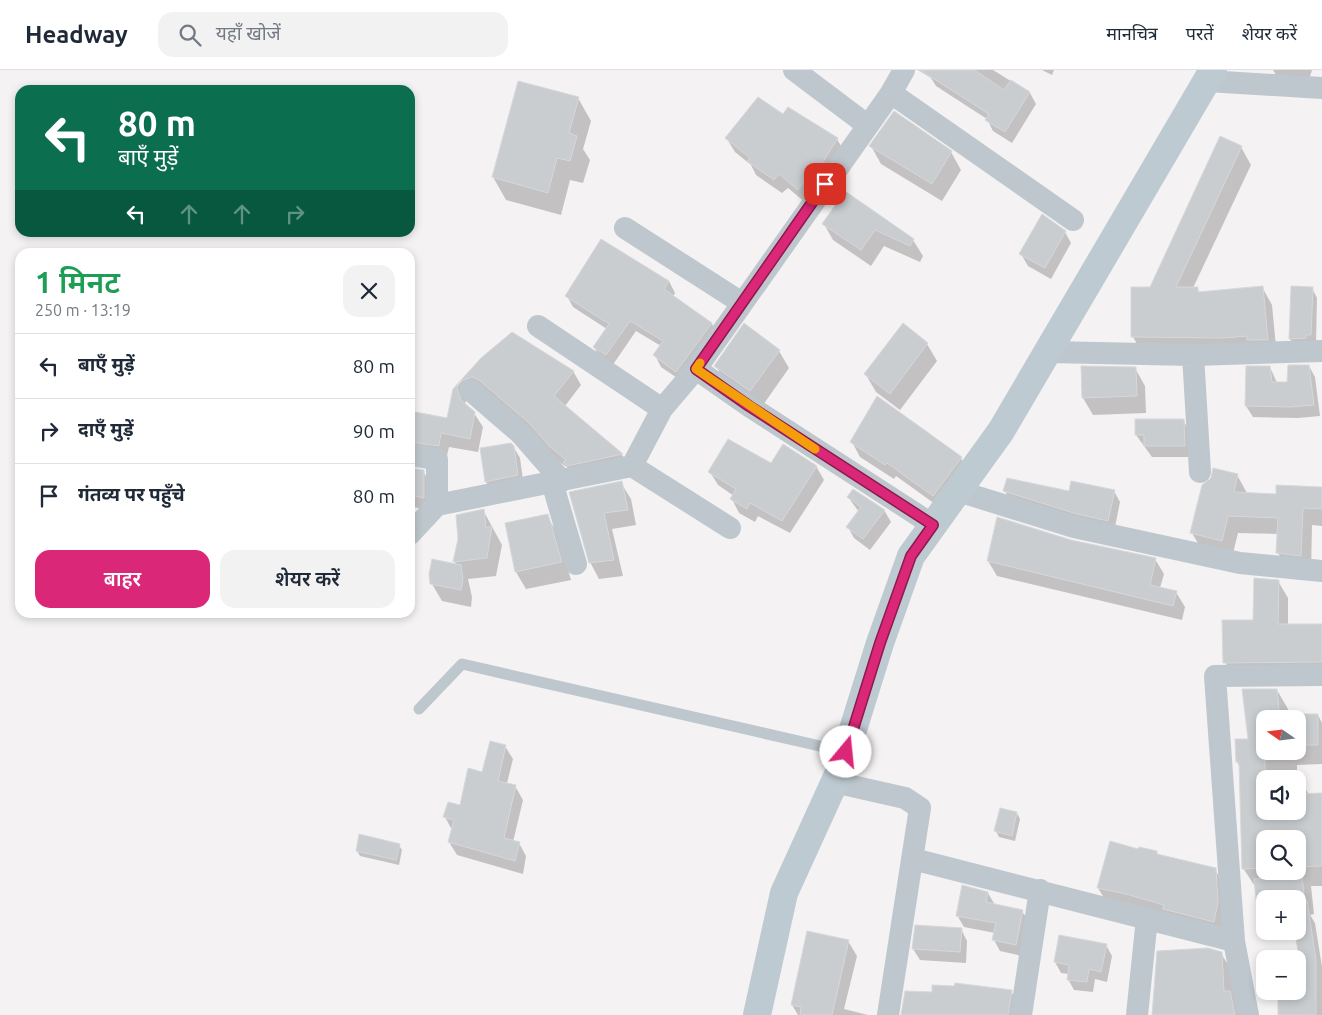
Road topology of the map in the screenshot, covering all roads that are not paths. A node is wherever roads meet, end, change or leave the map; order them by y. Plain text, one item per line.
1 (794, 70) edge
2 (904, 70) edge
3 (1210, 76) edge
4 (1322, 88) edge
5 (891, 93) junction
6 (867, 125) junction
7 (1073, 220) dead end
8 (625, 228) dead end
9 (742, 303) junction
10 (538, 326) dead end
11 (1048, 352) junction
12 (1193, 355) junction
13 (1322, 355) edge
14 (696, 369) junction
15 (470, 390) dead end
16 (662, 409) junction
17 (415, 456) edge
18 (632, 466) junction
19 (1200, 472) dead end
20 (557, 481) junction
21 (958, 491) junction
22 (437, 505) junction
23 (933, 525) junction
24 (730, 528) dead end
25 (415, 529) edge
26 (576, 564) dead end
27 (1322, 571) edge
28 (1322, 675) edge
29 (419, 709) dead end
30 (846, 752) junction
31 (834, 782) junction
32 (912, 858) junction
33 (1040, 890) junction
34 (1147, 918) junction
35 (1234, 941) junction
36 (757, 1015) edge
37 (888, 1015) edge
38 (1021, 1015) edge
39 (1137, 1015) edge
40 (1248, 1015) edge

1 - 6 street
2 - 5 street
3 - 4 street
3 - 11 street
5 - 6 street
5 - 7 street
6 - 9 street
8 - 9 street
9 - 14 street
10 - 16 street
11 - 12 street
11 - 21 street
12 - 13 street
12 - 19 street
14 - 16 street
14 - 23 street
15 - 20 street
16 - 18 street
17 - 22 street
18 - 20 street
18 - 24 street
20 - 22 street
20 - 26 street
21 - 23 street
21 - 27 street
22 - 25 street
23 - 30 street
28 - 35 street
29 - 30 lane
30 - 31 street
31 - 32 street
31 - 36 street
32 - 33 street
32 - 37 street
33 - 34 street
33 - 38 street
34 - 35 street
34 - 39 street
35 - 40 street

